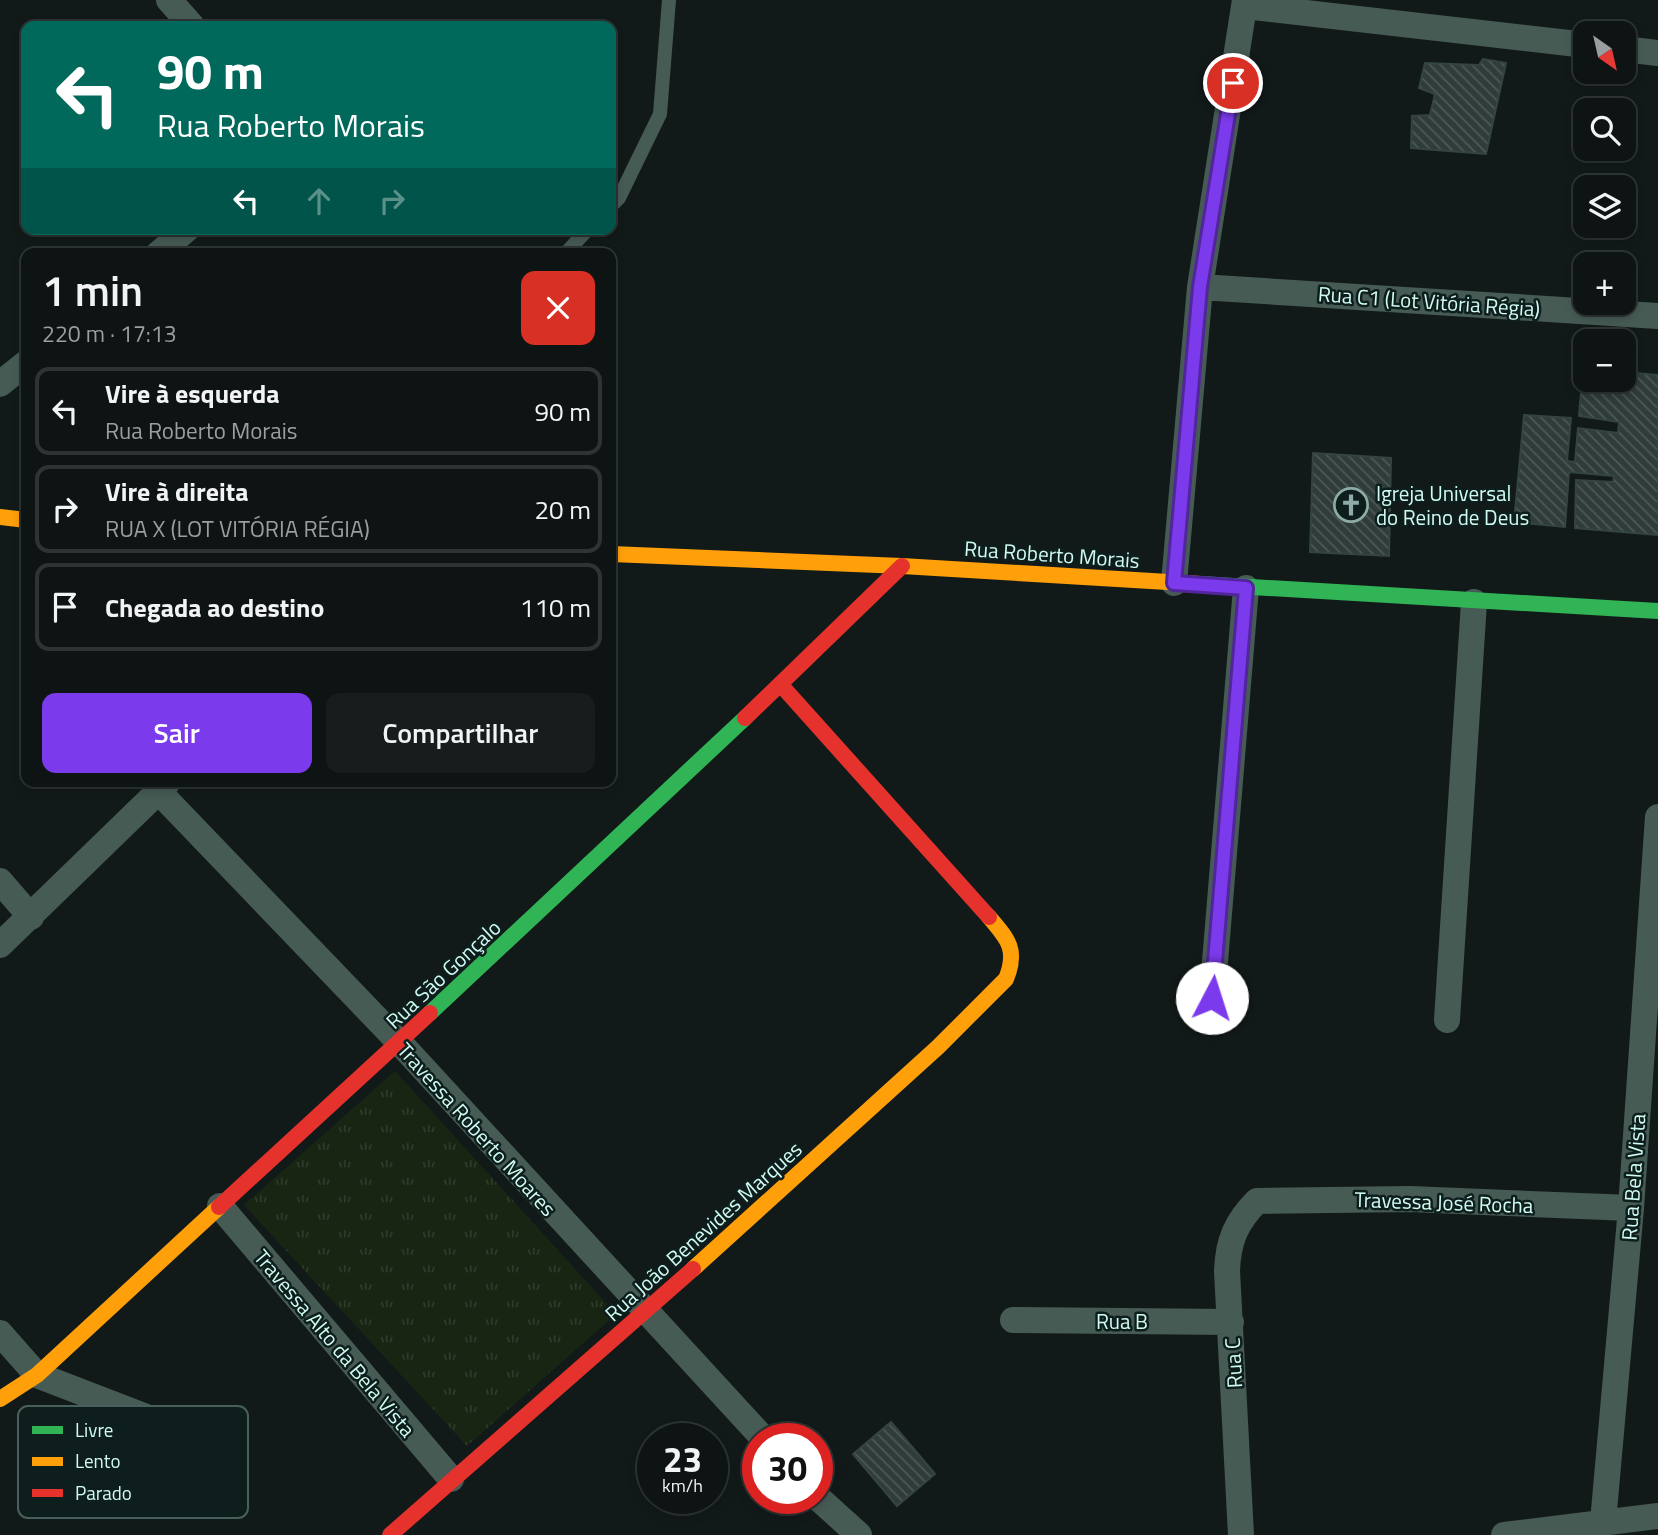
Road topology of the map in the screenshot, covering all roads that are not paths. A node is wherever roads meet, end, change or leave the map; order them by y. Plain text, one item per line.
1 (169, 0) edge
2 (669, 0) edge
3 (1245, 3) edge
4 (188, 21) edge
5 (1573, 42) edge
6 (1636, 50) edge
7 (1658, 53) edge
8 (616, 201) edge
9 (180, 235) edge
10 (582, 235) edge
11 (165, 248) edge
12 (571, 248) edge
13 (1200, 287) junction
14 (1658, 316) edge
15 (21, 367) edge
16 (0, 384) edge
17 (0, 517) edge
18 (21, 519) edge
19 (616, 554) edge
20 (902, 566) junction
21 (1174, 583) junction
22 (1246, 588) junction
23 (1474, 602) junction
24 (1658, 611) edge
25 (781, 685) junction
26 (164, 787) edge
27 (1658, 817) edge
28 (0, 881) edge
29 (30, 918) junction
30 (0, 945) edge
31 (1212, 998) dead end
32 (1447, 1020) dead end
33 (400, 1044) junction
34 (1257, 1201) joint
35 (220, 1206) junction
36 (1631, 1208) junction
37 (645, 1313) junction
38 (1013, 1320) dead end
39 (1231, 1322) junction
40 (0, 1332) edge
41 (37, 1375) junction
42 (0, 1399) edge
43 (118, 1406) edge
44 (748, 1423) edge
45 (451, 1479) junction
46 (833, 1511) edge
47 (1658, 1516) edge
48 (1599, 1528) edge
49 (390, 1535) edge
50 (859, 1535) edge
51 (1241, 1535) edge
52 (1504, 1535) edge

1 - 4 street
2 - 8 lane
3 - 5 street
3 - 13 street
6 - 7 street
9 - 11 street
10 - 12 lane
13 - 14 street, Rua C1 (Lot Vitória Régia)
13 - 21 street
15 - 16 street
17 - 18 street
19 - 20 street, Rua Roberto Morais
20 - 21 street, Rua Roberto Morais
20 - 25 street, Rua São Gonçalo
21 - 22 street, Rua Roberto Morais
22 - 23 street, Rua Roberto Morais
22 - 31 street
23 - 24 street, Rua Roberto Morais
23 - 32 street
25 - 33 street, Rua São Gonçalo
25 - 37 street, Rua João Benevides Marques
26 - 29 street
26 - 33 street, Travessa Roberto Moares
27 - 36 street, Rua Bela Vista
28 - 29 street
29 - 30 street
33 - 35 street, Rua São Gonçalo
33 - 37 street, Travessa Roberto Moares
34 - 36 street, Travessa José Rocha
34 - 39 street, Rua C
35 - 41 street, Rua São Gonçalo
35 - 45 street, Travessa Alto da Bela Vista
36 - 48 street, Rua Bela Vista
37 - 44 street, Travessa Roberto Moares
37 - 45 street, Rua João Benevides Marques
38 - 39 street, Rua B
39 - 51 street, Rua C
40 - 41 street
41 - 42 street, Rua São Gonçalo
41 - 43 street
45 - 49 street, Rua João Benevides Marques
46 - 50 street
47 - 48 street
48 - 52 street

